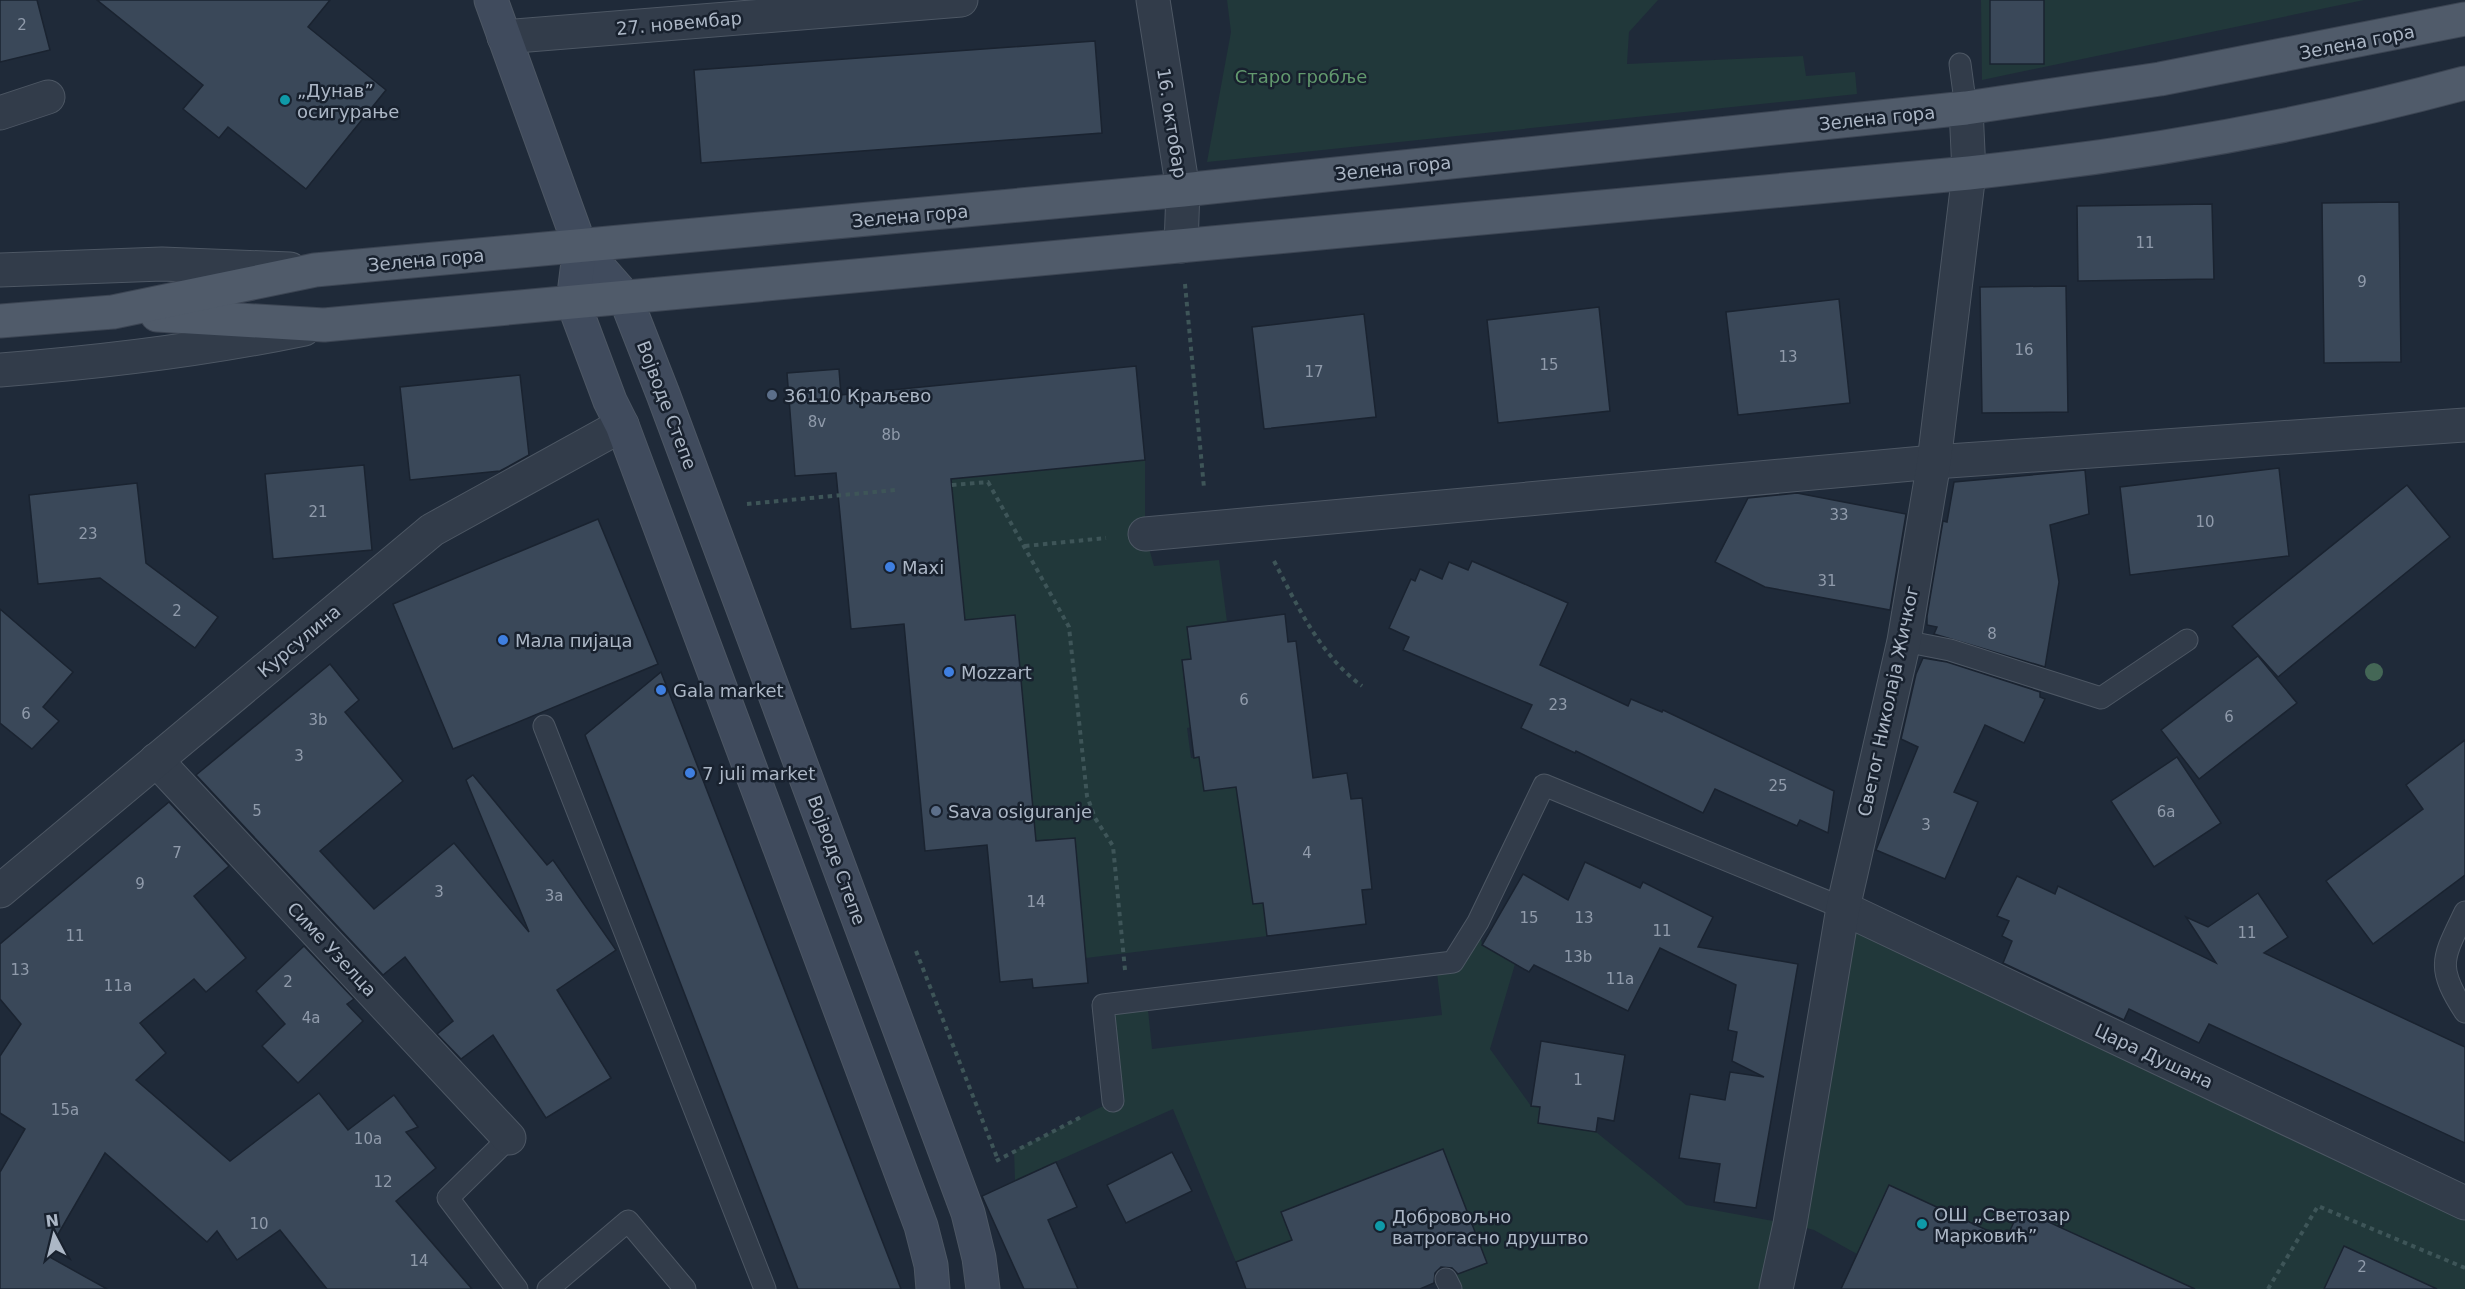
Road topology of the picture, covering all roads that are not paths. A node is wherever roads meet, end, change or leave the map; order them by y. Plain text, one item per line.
1 (491, 0) edge
2 (961, 0) edge
3 (1153, 0) edge
4 (2465, 19) edge
5 (504, 36) junction
6 (1960, 64) dead end
7 (2465, 83) edge
8 (48, 97) dead end
9 (1966, 108) junction
10 (0, 113) edge
11 (1969, 173) junction
12 (1183, 190) junction
13 (580, 246) junction
14 (1181, 246) junction
15 (0, 270) edge
16 (315, 270) junction
17 (626, 297) junction
18 (573, 302) junction
19 (113, 312) junction
20 (0, 321) edge
21 (324, 325) junction
22 (0, 370) edge
23 (622, 425) junction
24 (2465, 426) edge
25 (1934, 462) junction
26 (1145, 534) road end
27 (2187, 640) dead end
28 (1904, 641) junction
29 (544, 726) dead end
30 (156, 760) junction
31 (0, 891) edge
32 (1843, 908) junction
33 (2465, 912) edge
34 (2465, 1012) edge
35 (1113, 1101) road end
36 (509, 1138) joint
37 (2465, 1203) edge
38 (1771, 1288) edge
39 (517, 1289) edge
40 (549, 1289) edge
41 (685, 1289) edge
42 (765, 1289) edge
43 (933, 1289) edge
44 (983, 1289) edge

1 - 5 street, Војводе Степе
2 - 5 street, 27. новембар
3 - 12 street, 16. октобар
4 - 9 main road, Зелена гора
5 - 13 street, Војводе Степе
6 - 9 lane
7 - 11 main road
8 - 10 street
9 - 11 street, Светог Николаја Жичког
9 - 12 main road, Зелена гора
11 - 14 main road
11 - 25 street, Светог Николаја Жичког
12 - 13 main road, Зелена гора
12 - 14 street, 16. октобар
13 - 16 main road, Зелена гора
13 - 17 street, Војводе Степе
13 - 18 street, Војводе Степе
14 - 17 main road
15 - 16 street, Зелена гора
16 - 19 main road, Зелена гора
17 - 18 main road
17 - 44 street, Војводе Степе
18 - 21 main road
18 - 23 street, Војводе Степе
19 - 20 main road
19 - 21 main road
21 - 22 street
23 - 30 street, Курсулина
23 - 43 street, Војводе Степе
24 - 25 street
25 - 26 street
25 - 28 street, Светог Николаја Жичког
27 - 28 lane
28 - 32 street, Светог Николаја Жичког
29 - 42 lane
30 - 31 street, Курсулина
30 - 36 street, Симе Узелца
32 - 35 lane
32 - 37 street, Цара Душана
32 - 38 street, Светог Николаја Жичког
33 - 34 lane
36 - 39 lane
40 - 41 lane

